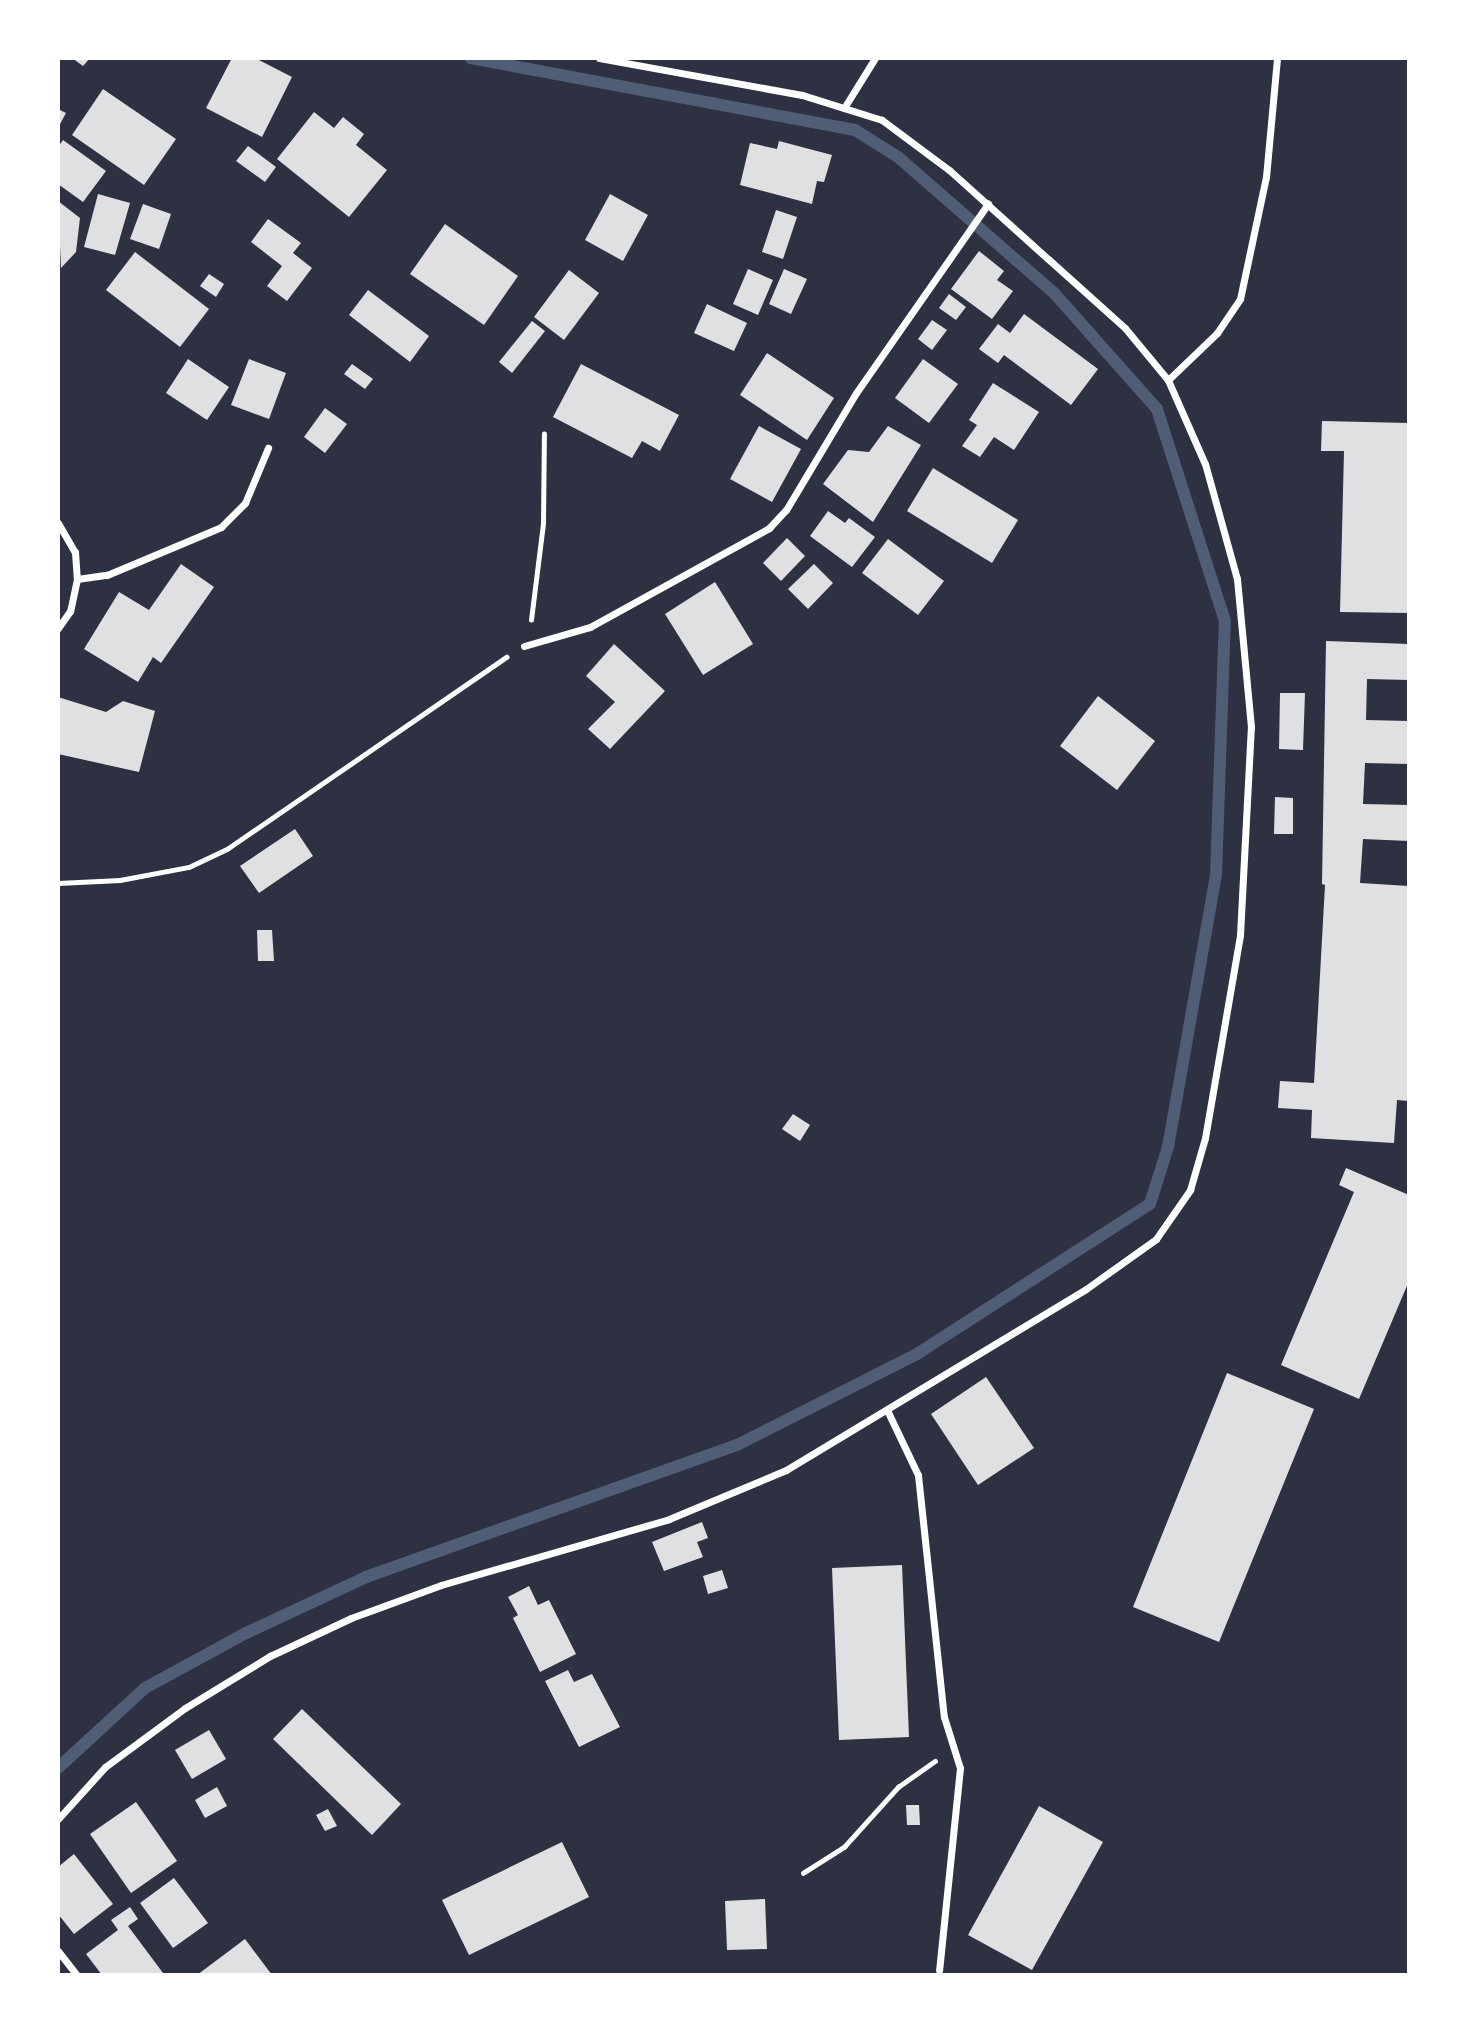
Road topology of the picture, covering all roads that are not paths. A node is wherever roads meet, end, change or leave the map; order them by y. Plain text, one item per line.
1 (599, 58) edge
2 (874, 58) edge
3 (1277, 58) edge
4 (844, 108) junction
5 (988, 204) junction
6 (1168, 380) junction
7 (268, 448) dead end
8 (58, 523) edge
9 (77, 579) junction
10 (58, 628) edge
11 (524, 646) road end
12 (887, 1410) junction
13 (58, 1819) edge
14 (58, 1951) edge
15 (939, 1970) dead end
16 (77, 1975) edge

1 - 4 street
2 - 4 street
3 - 6 street
4 - 5 street
5 - 6 street
5 - 11 street
6 - 12 street
7 - 9 street
8 - 9 street
9 - 10 street
12 - 13 street
12 - 15 street
14 - 16 street

